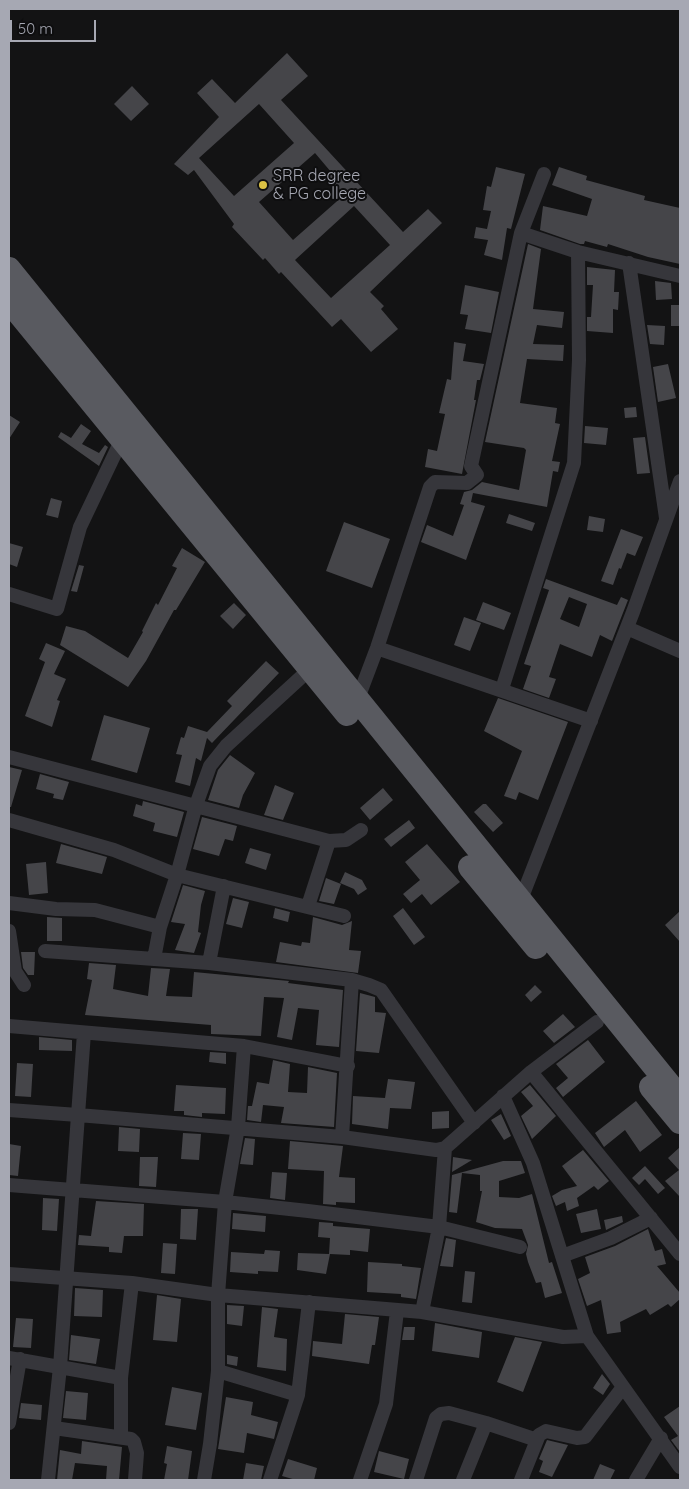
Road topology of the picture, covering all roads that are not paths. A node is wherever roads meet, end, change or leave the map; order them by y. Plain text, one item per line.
1 (544, 174) dead end
2 (521, 233) junction
3 (578, 252) junction
4 (629, 264) junction
5 (9, 269) edge
6 (680, 276) edge
7 (14, 296) edge
8 (121, 441) junction
9 (680, 480) edge
10 (666, 519) junction
11 (9, 594) edge
12 (626, 628) junction
13 (377, 648) junction
14 (680, 651) edge
15 (310, 669) junction
16 (502, 689) junction
17 (357, 701) junction
18 (591, 721) junction
19 (9, 757) edge
20 (196, 806) junction
21 (9, 820) edge
22 (361, 830) dead end
23 (329, 841) junction
24 (177, 875) junction
25 (224, 886) junction
26 (9, 902) edge
27 (520, 902) junction
28 (308, 906) junction
29 (344, 916) dead end
30 (160, 927) junction
31 (9, 930) edge
32 (45, 951) dead end
33 (154, 959) junction
34 (209, 963) junction
35 (352, 980) junction
36 (24, 985) dead end
37 (597, 1022) junction
38 (9, 1026) edge
39 (84, 1033) junction
40 (244, 1046) junction
41 (348, 1066) junction
42 (531, 1072) junction
43 (503, 1096) junction
44 (680, 1098) edge
45 (9, 1110) edge
46 (78, 1115) junction
47 (680, 1122) edge
48 (474, 1123) junction
49 (238, 1127) junction
50 (342, 1137) junction
51 (445, 1148) junction
52 (9, 1185) edge
53 (73, 1191) junction
54 (225, 1202) junction
55 (651, 1218) junction
56 (438, 1227) junction
57 (520, 1247) dead end
58 (680, 1254) edge
59 (562, 1256) junction
60 (9, 1274) edge
61 (66, 1278) junction
62 (132, 1284) junction
63 (218, 1295) junction
64 (308, 1302) junction
65 (397, 1311) junction
66 (422, 1312) junction
67 (587, 1336) junction
68 (14, 1359) edge
69 (60, 1367) junction
70 (218, 1371) junction
71 (121, 1378) junction
72 (623, 1387) junction
73 (298, 1395) junction
74 (486, 1423) junction
75 (9, 1424) edge
76 (54, 1428) junction
77 (121, 1437) junction
78 (661, 1438) junction
79 (538, 1440) junction
80 (680, 1467) edge
81 (364, 1479) edge
82 (48, 1480) edge
83 (135, 1480) edge
84 (204, 1480) edge
85 (270, 1480) edge
86 (416, 1480) edge
87 (463, 1480) edge
88 (521, 1480) edge
89 (636, 1480) edge

1 - 2 street
2 - 3 street
2 - 13 street
3 - 4 street
3 - 16 street
4 - 6 street
4 - 10 street
5 - 7 highway
7 - 8 highway
7 - 17 highway
8 - 11 street
8 - 15 highway
9 - 10 street
10 - 12 street
12 - 14 street
12 - 18 street
13 - 16 street
13 - 17 street
15 - 20 street
15 - 37 highway
16 - 18 street
17 - 27 highway
18 - 27 street
19 - 20 street
20 - 23 street
20 - 24 street
21 - 24 street
22 - 23 street
23 - 28 street
24 - 25 street
24 - 30 street
25 - 28 street
25 - 34 street
26 - 30 street
27 - 44 highway
28 - 29 street
30 - 33 street
31 - 36 street
32 - 33 street
33 - 34 street
34 - 35 street
35 - 41 street
35 - 48 street
37 - 42 street
37 - 47 highway
38 - 39 street
39 - 40 street
39 - 46 street
40 - 41 street
40 - 49 street
41 - 50 street
42 - 43 street
42 - 55 street
43 - 48 street
43 - 59 street
45 - 46 street
46 - 49 street
46 - 53 street
48 - 51 street
49 - 50 street
49 - 54 street
50 - 51 street
51 - 56 street
52 - 53 street
53 - 54 street
53 - 61 street
54 - 56 street
54 - 63 street
55 - 58 street
55 - 59 street
56 - 57 street
56 - 66 street
59 - 67 street
60 - 61 street
61 - 62 street
61 - 69 street
62 - 63 street
62 - 71 street
63 - 64 street
63 - 70 street
64 - 65 street
64 - 73 street
65 - 66 street
65 - 81 street
66 - 67 street
67 - 72 street
68 - 69 street
68 - 75 street
69 - 71 street
69 - 76 street
70 - 73 street
70 - 84 street
71 - 77 street
72 - 78 street
72 - 79 street
73 - 85 street
74 - 79 street
74 - 86 street
74 - 87 street
76 - 77 street
76 - 82 street
77 - 83 street
78 - 80 street
78 - 89 street
79 - 88 street

